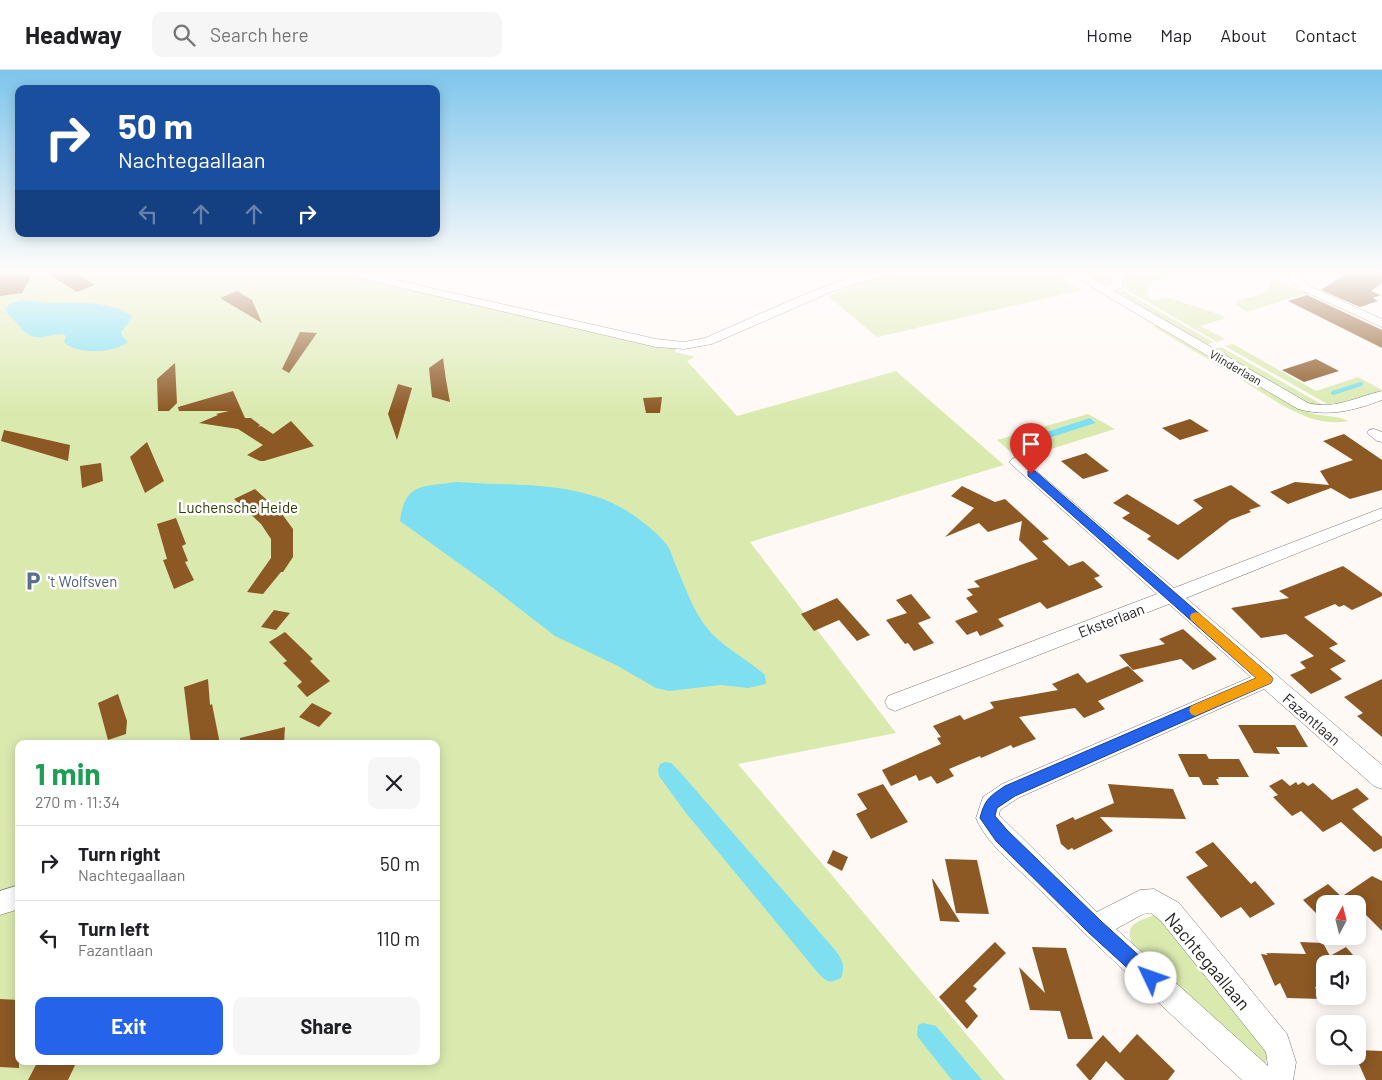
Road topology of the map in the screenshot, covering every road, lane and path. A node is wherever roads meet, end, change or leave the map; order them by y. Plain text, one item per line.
1 (551, 318) edge
2 (762, 318) edge
3 (1153, 318) edge
4 (1382, 395) edge
5 (1017, 462) dead end
6 (1382, 513) edge
7 (1172, 596) junction
8 (1266, 679) junction
9 (895, 702) dead end
10 (1382, 779) edge
11 (15, 898) edge
12 (0, 903) edge
13 (1095, 927) junction
14 (1263, 1080) edge
15 (1279, 1080) edge

1 - 2 street
3 - 4 street, Vlinderlaan
5 - 7 street, Fazantlaan
6 - 7 street, Eksterlaan
7 - 8 street, Fazantlaan
7 - 9 street, Eksterlaan
8 - 10 street, Fazantlaan
8 - 13 street
11 - 12 street
13 - 14 street
13 - 15 street, Nachtegaallaan

